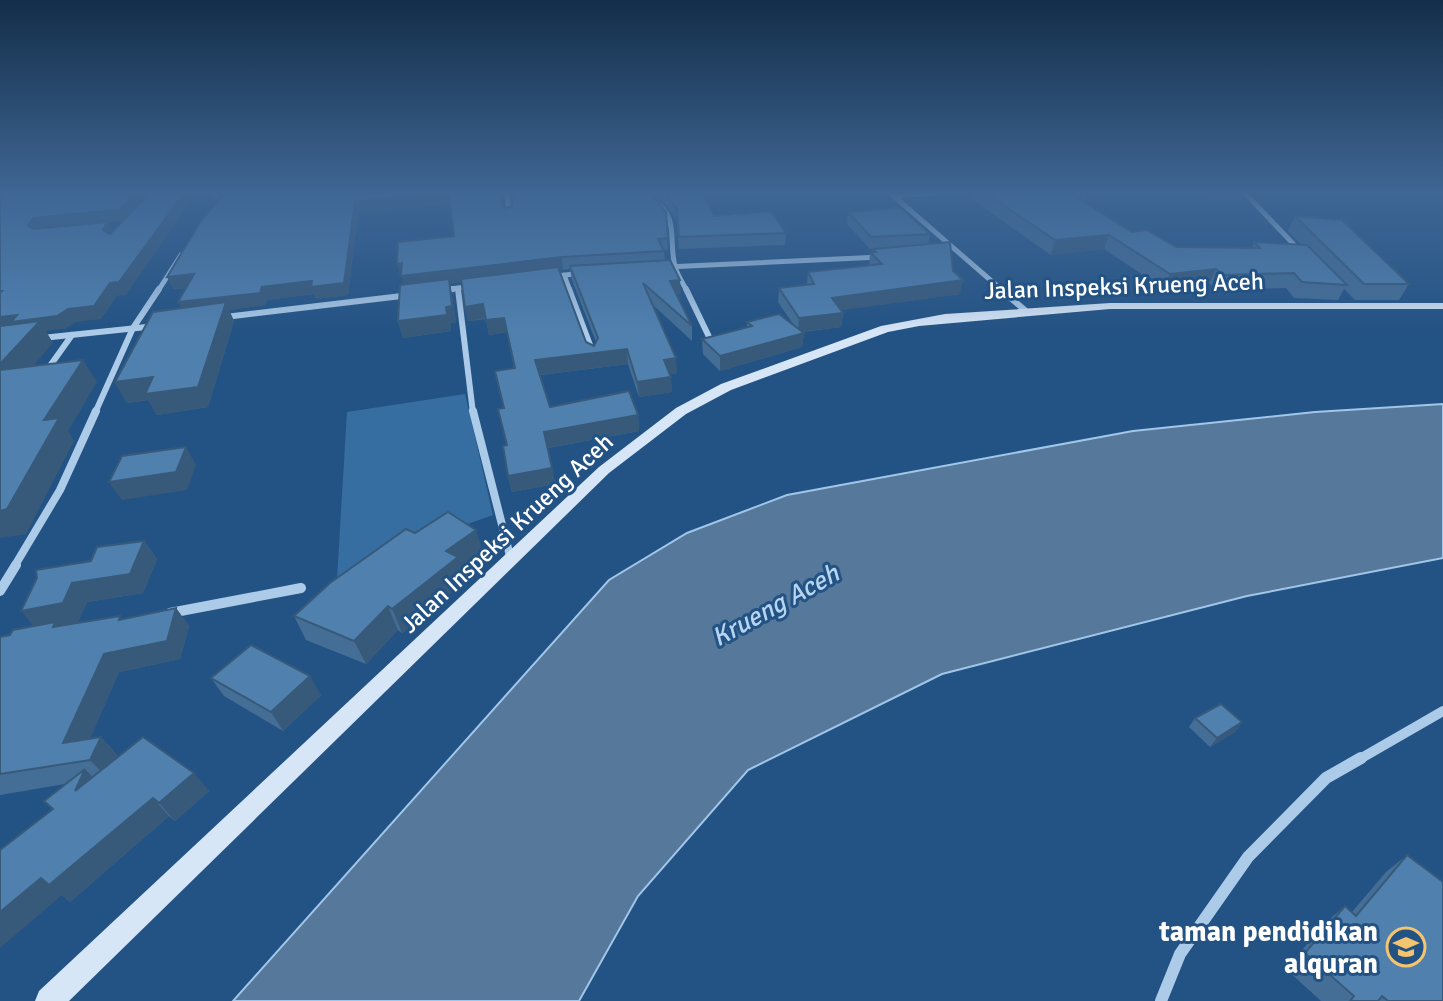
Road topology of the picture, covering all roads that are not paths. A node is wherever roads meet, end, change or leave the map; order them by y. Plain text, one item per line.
1 (673, 239) edge
2 (941, 239) edge
3 (1288, 239) edge
4 (191, 242) edge
5 (953, 249) junction
6 (939, 251) edge
7 (883, 256) edge
8 (1309, 261) edge
9 (675, 266) junction
10 (661, 267) edge
11 (592, 272) edge
12 (564, 275) junction
13 (549, 277) edge
14 (488, 285) edge
15 (458, 288) junction
16 (431, 292) edge
17 (418, 293) edge
18 (1443, 306) edge
19 (1026, 311) junction
20 (211, 319) edge
21 (164, 325) edge
22 (133, 328) junction
23 (72, 335) junction
24 (29, 340) edge
25 (712, 343) edge
26 (594, 355) edge
27 (39, 381) edge
28 (511, 560) junction
29 (301, 588) dead end
30 (0, 591) edge
31 (165, 614) edge
32 (1443, 711) edge
33 (49, 1001) edge
34 (1161, 1001) edge

1 - 9 street
2 - 5 street
3 - 8 street
4 - 22 street
5 - 6 street
5 - 19 street
7 - 9 street
9 - 10 street
9 - 25 street
11 - 12 street
12 - 13 street
12 - 26 street
14 - 15 street
15 - 16 street
15 - 28 street
17 - 20 street
18 - 19 street, Jalan Inspeksi Krueng Aceh
19 - 28 street, Jalan Inspeksi Krueng Aceh
21 - 22 street
22 - 23 street
22 - 30 street
23 - 24 street
23 - 27 street
28 - 33 street, Jalan Inspeksi Krueng Aceh
29 - 31 street
32 - 34 street

